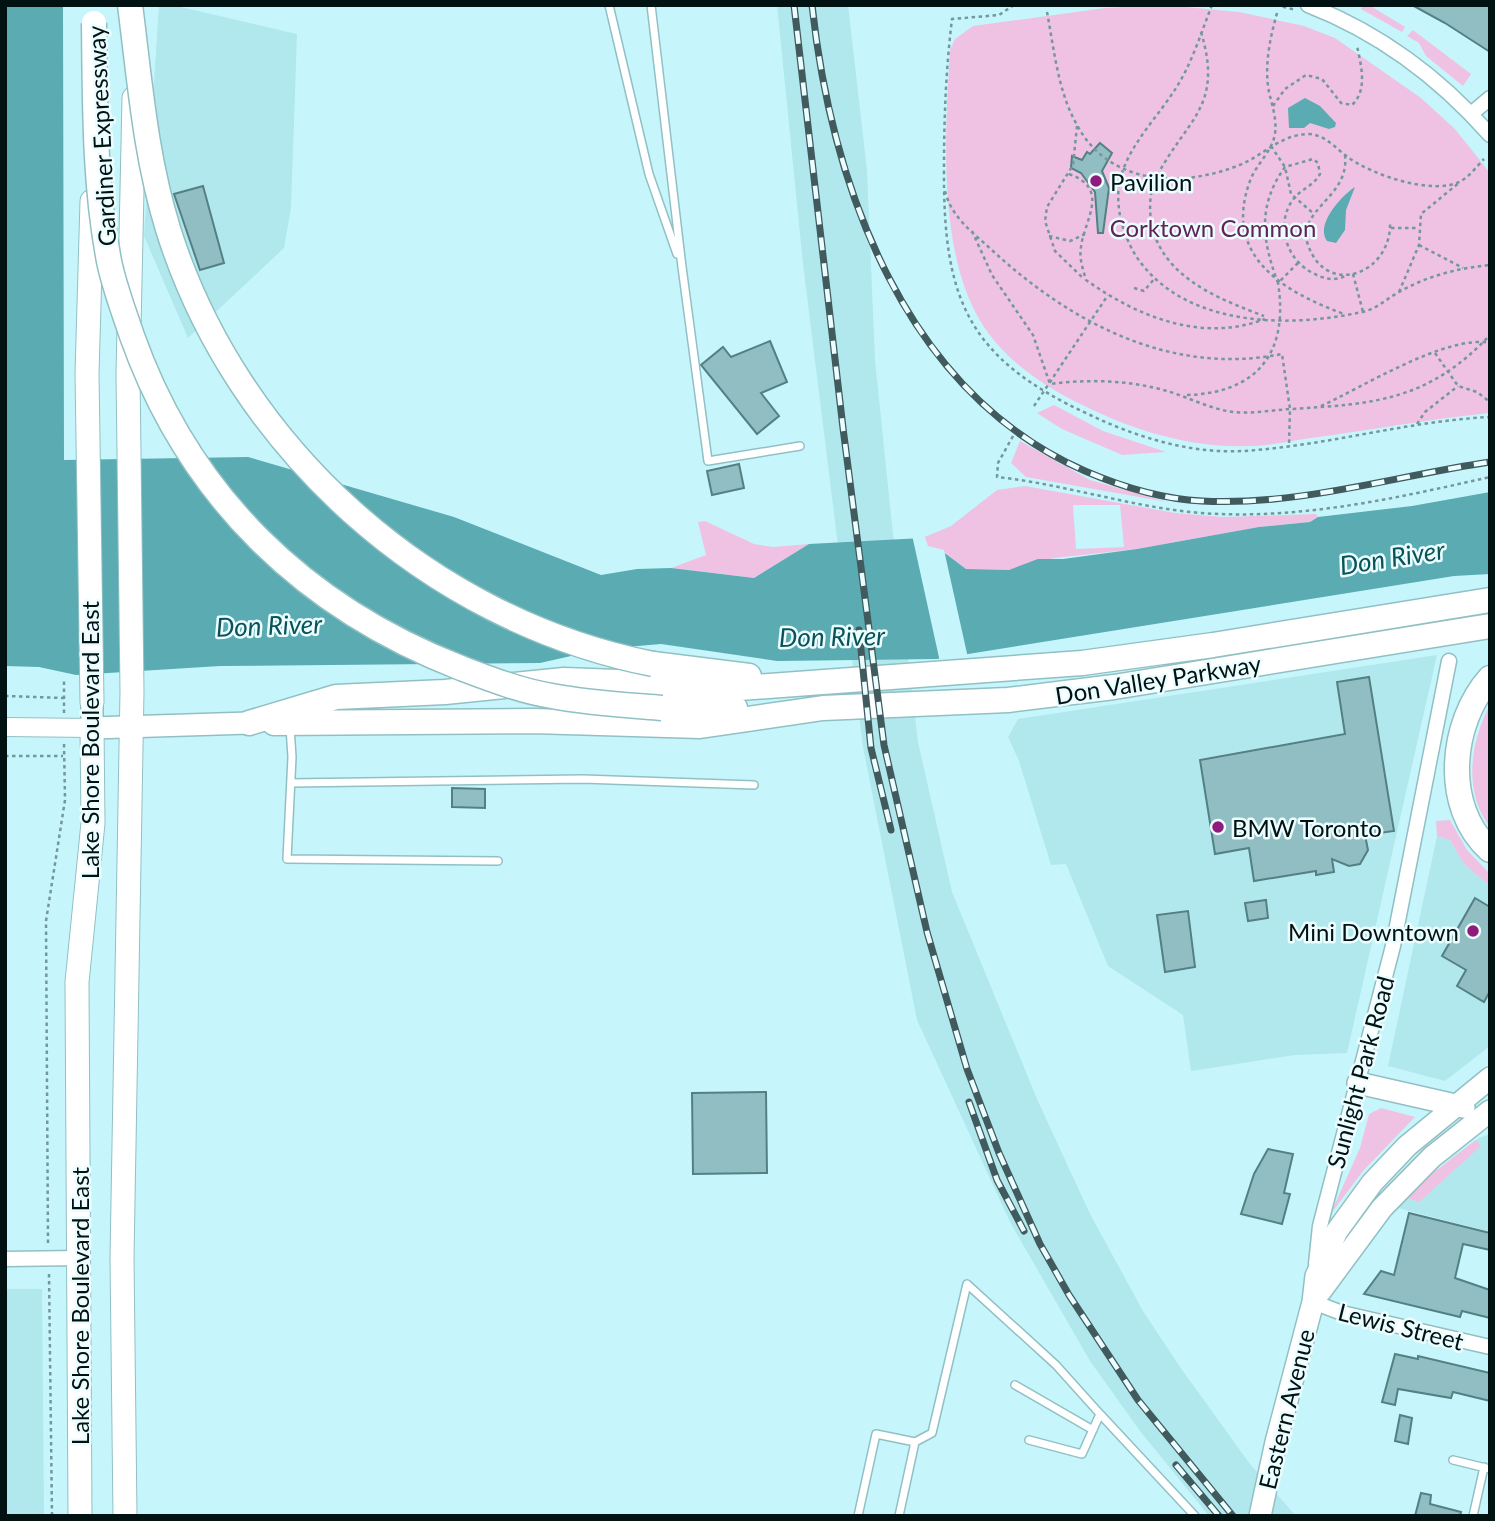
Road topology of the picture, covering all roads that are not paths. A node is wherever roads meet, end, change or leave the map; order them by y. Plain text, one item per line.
1 (95, 5) edge
2 (132, 5) edge
3 (609, 5) edge
4 (651, 5) edge
5 (1305, 9) edge
6 (1490, 98) edge
7 (1471, 114) junction
8 (1490, 135) edge
9 (682, 267) junction
10 (800, 446) dead end
11 (1490, 600) edge
12 (1490, 626) edge
13 (1450, 661) dead end
14 (1490, 678) edge
15 (830, 682) junction
16 (92, 702) joint
17 (823, 708) junction
18 (249, 723) junction
19 (289, 723) junction
20 (5, 727) edge
21 (92, 728) junction
22 (131, 728) junction
23 (291, 783) junction
24 (754, 785) dead end
25 (1490, 850) edge
26 (498, 861) dead end
27 (1490, 1079) edge
28 (1358, 1083) junction
29 (1455, 1105) junction
30 (1489, 1112) edge
31 (79, 1258) junction
32 (5, 1259) edge
33 (1315, 1276) junction
34 (1313, 1302) junction
35 (1490, 1347) edge
36 (1015, 1385) dead end
37 (1100, 1414) junction
38 (1093, 1430) junction
39 (1029, 1440) dead end
40 (915, 1442) junction
41 (1453, 1461) dead end
42 (1487, 1468) edge
43 (80, 1516) edge
44 (125, 1516) edge
45 (858, 1516) edge
46 (899, 1516) edge
47 (1195, 1516) edge
48 (1260, 1516) edge
49 (1473, 1516) edge

1 - 16 highway, Lake Shore Boulevard East
1 - 17 highway, Gardiner Expressway, bridge
2 - 15 highway, bridge
2 - 22 highway, Lake Shore Boulevard East
3 - 9 lane
4 - 9 lane
5 - 7 street
6 - 7 street
7 - 8 street
9 - 10 lane
11 - 15 highway, Don Valley Parkway
12 - 17 highway, Don Valley Parkway
13 - 28 street, Sunlight Park Road
14 - 25 highway
15 - 18 highway
16 - 21 main road, Lake Shore Boulevard East
17 - 19 highway
18 - 19 highway
18 - 22 main road
19 - 23 lane
20 - 21 street
21 - 22 main road
21 - 31 highway, Lake Shore Boulevard East
22 - 44 highway, Lake Shore Boulevard East
23 - 24 lane
23 - 26 lane
27 - 29 main road, Eastern Avenue
28 - 29 main road
28 - 33 street, Sunlight Park Road
29 - 30 main road
29 - 33 main road, Eastern Avenue
30 - 34 main road, Eastern Avenue
31 - 32 street
31 - 43 highway, Lake Shore Boulevard East
33 - 34 main road, Eastern Avenue
34 - 35 street, Lewis Street
34 - 48 main road, Eastern Avenue
36 - 38 lane
37 - 38 lane
37 - 40 lane
37 - 47 lane
38 - 39 lane
40 - 45 lane
40 - 46 lane
41 - 42 lane
42 - 49 lane

